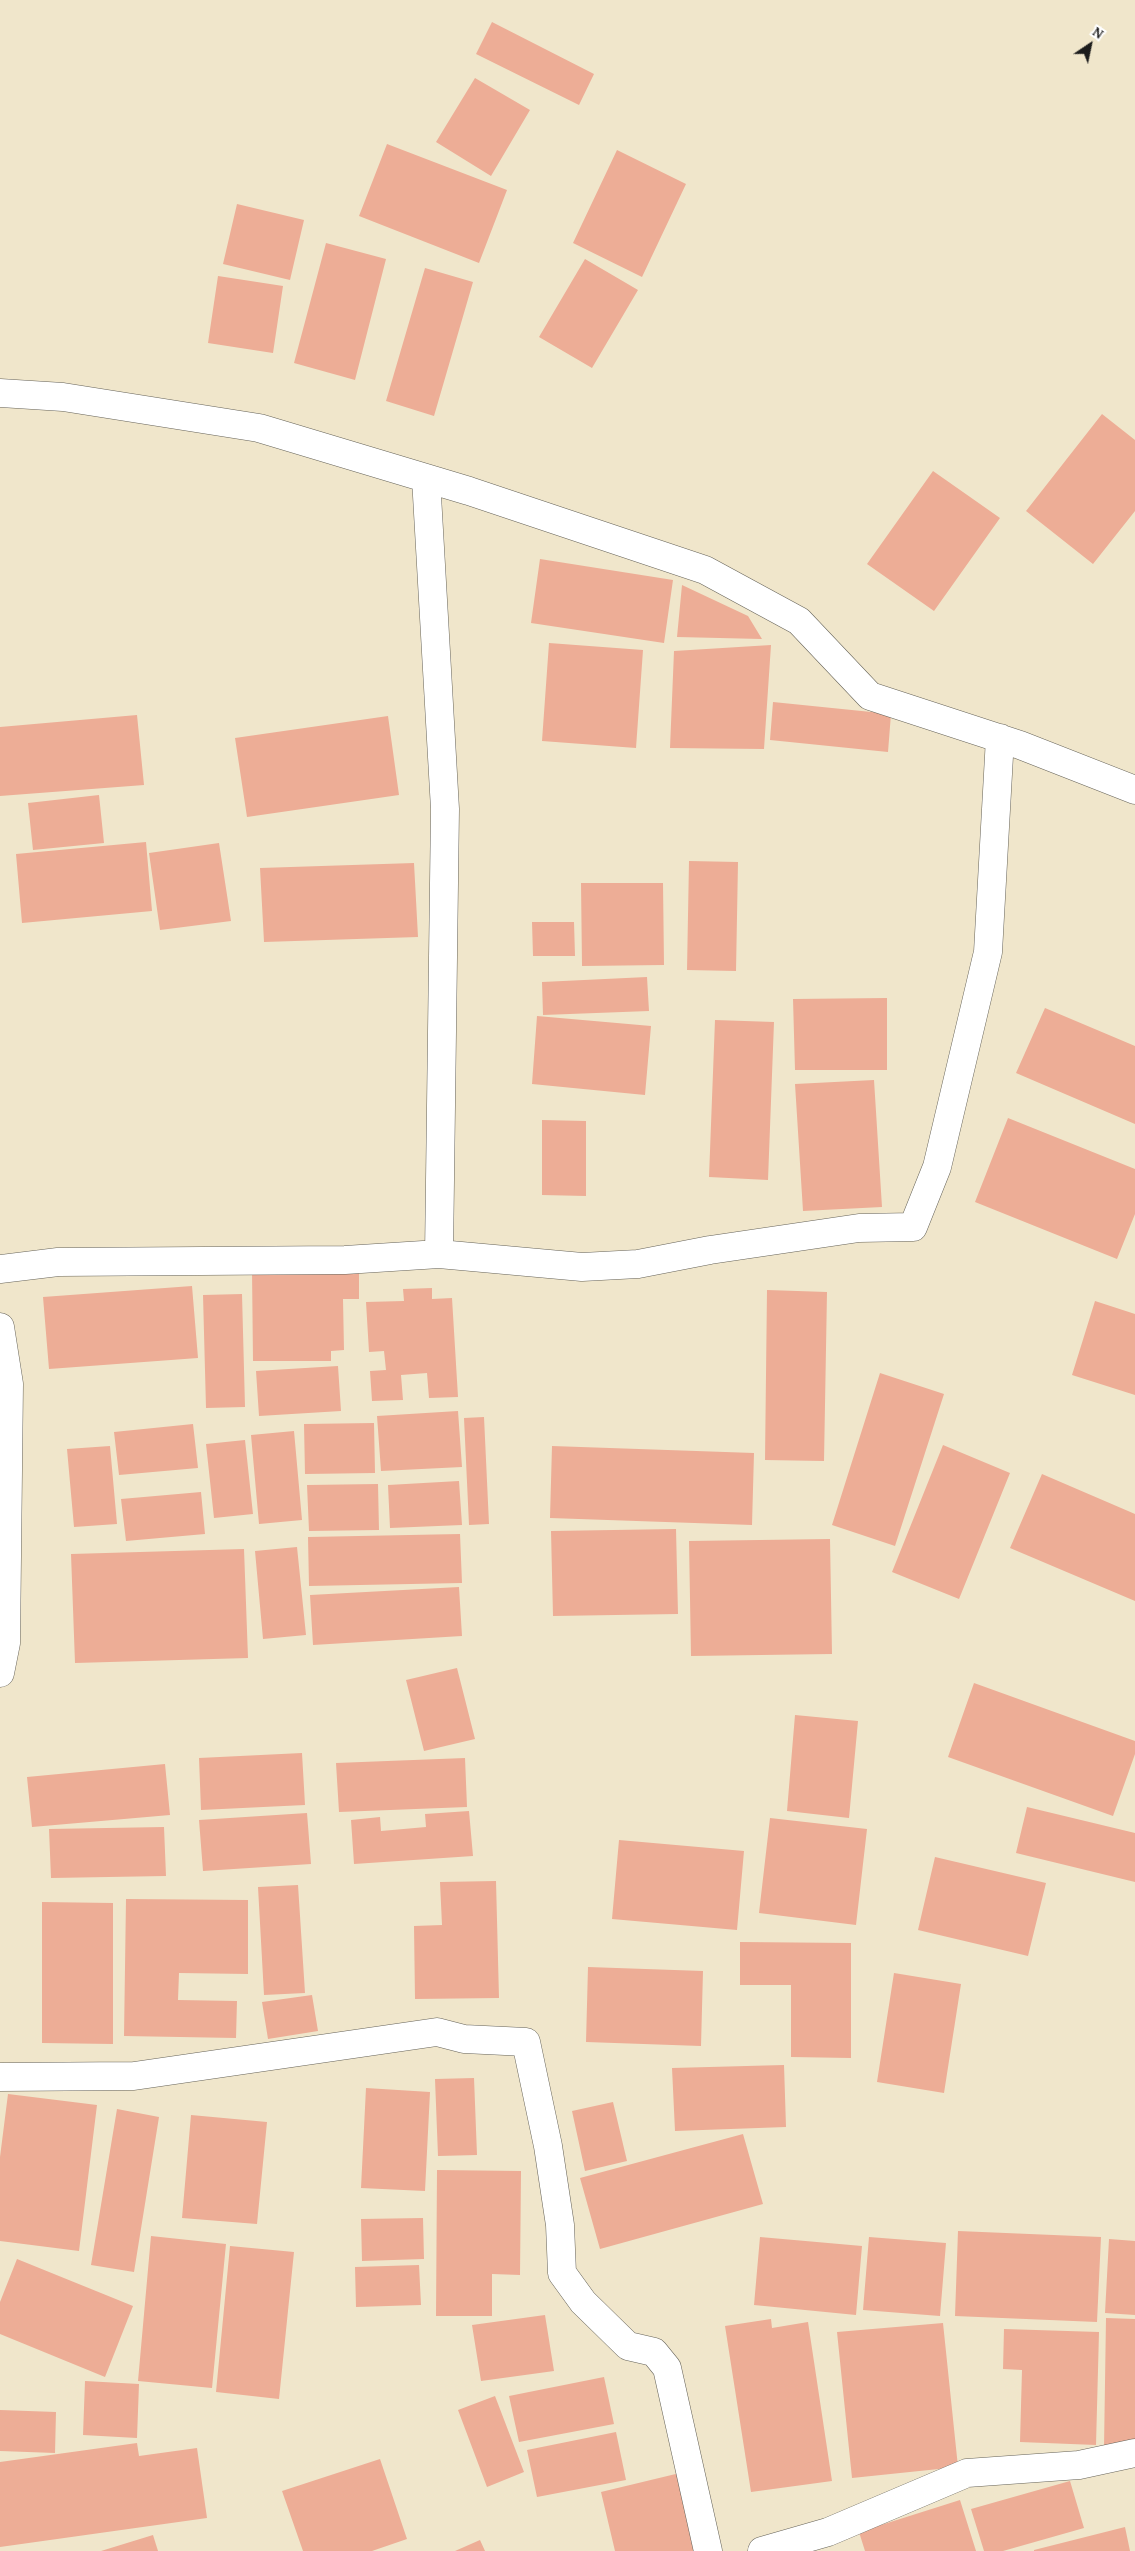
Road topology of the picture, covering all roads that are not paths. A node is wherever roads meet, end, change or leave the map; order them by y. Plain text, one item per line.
1 (0, 393) edge
2 (426, 478) junction
3 (1000, 738) junction
4 (1135, 790) edge
5 (439, 1254) junction
6 (0, 1269) edge
7 (0, 1327) edge
8 (0, 1673) edge
9 (0, 2077) edge
10 (1135, 2453) edge
11 (708, 2551) edge
12 (762, 2551) edge

1 - 2 street
2 - 3 street
2 - 5 street
3 - 4 street
3 - 5 street
5 - 6 street
7 - 8 street
9 - 11 street
10 - 12 street

